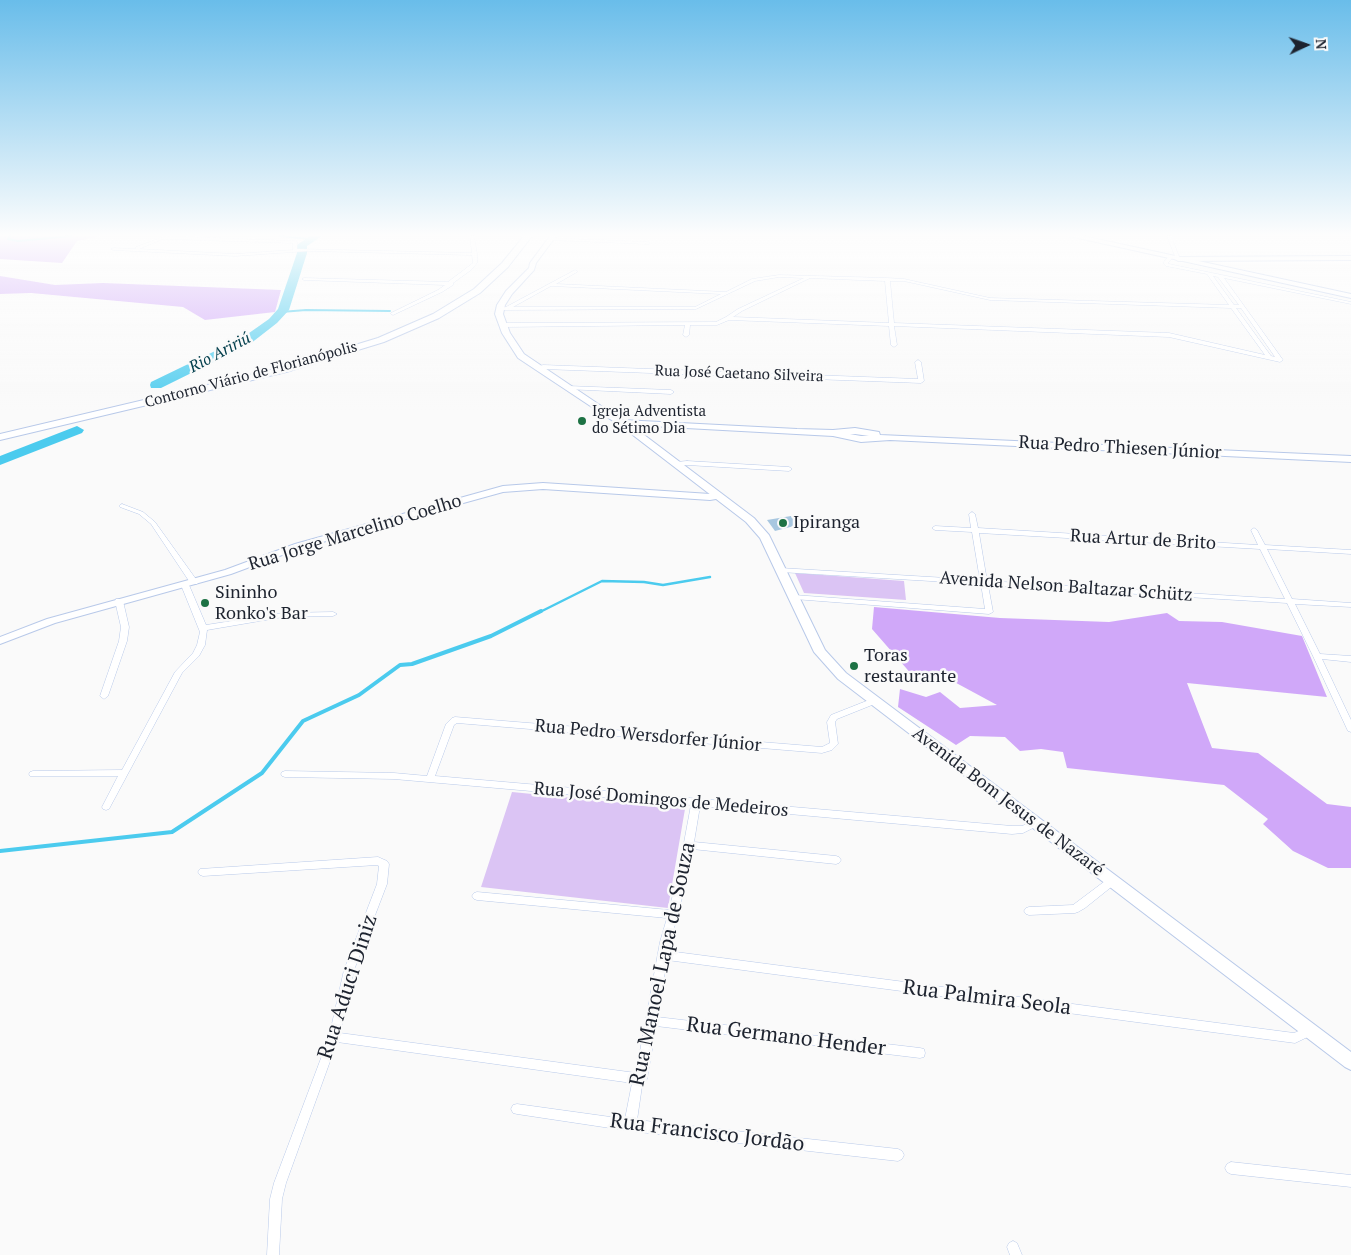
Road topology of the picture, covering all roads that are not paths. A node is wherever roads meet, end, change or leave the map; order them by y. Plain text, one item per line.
1 (431, 295) edge
2 (458, 295) edge
3 (471, 295) edge
4 (508, 295) edge
5 (533, 295) edge
6 (708, 295) edge
7 (724, 295) edge
8 (773, 295) edge
9 (889, 295) edge
10 (970, 295) edge
11 (1225, 295) edge
12 (1233, 295) edge
13 (1310, 295) edge
14 (717, 298) junction
15 (1351, 303) edge
16 (1234, 307) junction
17 (1243, 308) junction
18 (503, 310) junction
19 (739, 311) junction
20 (393, 314) dead end
21 (728, 318) junction
22 (735, 318) junction
23 (746, 319) junction
24 (688, 323) junction
25 (892, 324) junction
26 (503, 325) junction
27 (686, 335) dead end
28 (894, 345) dead end
29 (1269, 357) junction
30 (918, 362) dead end
31 (537, 368) junction
32 (568, 388) junction
33 (671, 392) dead end
34 (618, 422) junction
35 (651, 424) junction
36 (0, 430) edge
37 (636, 434) junction
38 (0, 436) edge
39 (1351, 459) edge
40 (676, 464) junction
41 (789, 469) dead end
42 (719, 496) junction
43 (122, 506) dead end
44 (972, 514) dead end
45 (935, 528) dead end
46 (974, 530) junction
47 (1254, 530) dead end
48 (1262, 547) junction
49 (1351, 552) edge
50 (780, 570) junction
51 (983, 582) junction
52 (189, 583) junction
53 (794, 597) junction
54 (119, 601) junction
55 (1290, 601) junction
56 (1351, 605) edge
57 (333, 614) dead end
58 (203, 628) junction
59 (0, 641) edge
60 (1318, 656) junction
61 (1351, 659) edge
62 (104, 696) dead end
63 (874, 701) junction
64 (1348, 719) edge
65 (1351, 729) edge
66 (124, 773) junction
67 (34, 774) dead end
68 (285, 774) dead end
69 (430, 779) junction
70 (696, 803) junction
71 (106, 807) dead end
72 (1036, 824) junction
73 (688, 845) junction
74 (836, 860) dead end
75 (203, 872) dead end
76 (1112, 881) junction
77 (477, 896) dead end
78 (1029, 911) dead end
79 (672, 914) junction
80 (663, 955) junction
81 (652, 1021) junction
82 (1310, 1032) junction
83 (334, 1037) junction
84 (920, 1053) dead end
85 (1351, 1062) edge
86 (641, 1079) junction
87 (517, 1109) dead end
88 (630, 1125) junction
89 (898, 1155) dead end
90 (1231, 1168) dead end
91 (1351, 1181) edge
92 (273, 1255) edge

1 - 20 street
2 - 36 highway, Contorno Viário de Florianópolis
3 - 38 highway, Contorno Viário de Florianópolis
4 - 18 main road
5 - 18 street
6 - 14 street
7 - 14 street
8 - 19 street
9 - 25 street
10 - 16 street
11 - 16 street
12 - 17 street
13 - 15 street
14 - 18 street
16 - 17 street
16 - 29 street
17 - 29 street
18 - 26 main road, Avenida Bom Jesus de Nazaré
19 - 21 street
19 - 22 street
19 - 23 street
21 - 22 street
21 - 24 street
22 - 23 street
23 - 25 street
24 - 26 street
24 - 27 street
25 - 28 street
25 - 29 street
26 - 31 main road, Avenida Bom Jesus de Nazaré
30 - 31 street, Rua José Caetano Silveira
31 - 32 main road, Avenida Bom Jesus de Nazaré
32 - 33 street
32 - 34 main road, Avenida Bom Jesus de Nazaré
34 - 35 main road, Rua Pedro Thiesen Júnior
34 - 37 main road, Avenida Bom Jesus de Nazaré
35 - 37 main road
35 - 39 main road, Rua Pedro Thiesen Júnior
37 - 40 main road, Avenida Bom Jesus de Nazaré
40 - 41 street
40 - 42 main road, Avenida Bom Jesus de Nazaré
42 - 50 main road, Avenida Bom Jesus de Nazaré
42 - 52 street, Rua Jorge Marcelino Coelho
43 - 52 street
44 - 46 street
45 - 46 street, Rua Artur de Brito
46 - 48 street, Rua Artur de Brito
46 - 51 street
47 - 48 street
48 - 49 street, Rua Artur de Brito
48 - 55 street
50 - 51 street, Avenida Nelson Baltazar Schütz
50 - 53 main road, Avenida Bom Jesus de Nazaré
51 - 53 street
51 - 55 street, Avenida Nelson Baltazar Schütz
52 - 54 street, Rua Jorge Marcelino Coelho
52 - 58 street
53 - 63 main road, Avenida Bom Jesus de Nazaré
54 - 59 street, Rua Jorge Marcelino Coelho
54 - 62 street
55 - 56 street, Avenida Nelson Baltazar Schütz
55 - 60 street
57 - 58 street
58 - 66 street
60 - 61 street
60 - 64 street
63 - 69 street, Rua Pedro Wersdorfer Júnior
63 - 72 main road, Avenida Bom Jesus de Nazaré
64 - 65 street
66 - 67 street
66 - 71 street
68 - 69 street, Rua José Domingos de Medeiros
69 - 70 street, Rua José Domingos de Medeiros
70 - 72 street, Rua José Domingos de Medeiros
70 - 73 street, Rua Manoel Lapa de Souza
72 - 76 main road, Avenida Bom Jesus de Nazaré
73 - 74 street
73 - 79 street, Rua Manoel Lapa de Souza
75 - 83 street, Rua Aduci Diniz
76 - 78 street
76 - 82 main road, Avenida Bom Jesus de Nazaré
77 - 79 street
79 - 80 street, Rua Manoel Lapa de Souza
80 - 81 street, Rua Manoel Lapa de Souza
80 - 82 street, Rua Palmira Seola
81 - 84 street, Rua Germano Hender
81 - 86 street, Rua Manoel Lapa de Souza
82 - 85 main road, Avenida Bom Jesus de Nazaré
83 - 86 street
83 - 92 street, Rua Aduci Diniz
86 - 88 street, Rua Manoel Lapa de Souza
87 - 88 street, Rua Francisco Jordão
88 - 89 street, Rua Francisco Jordão
90 - 91 street

